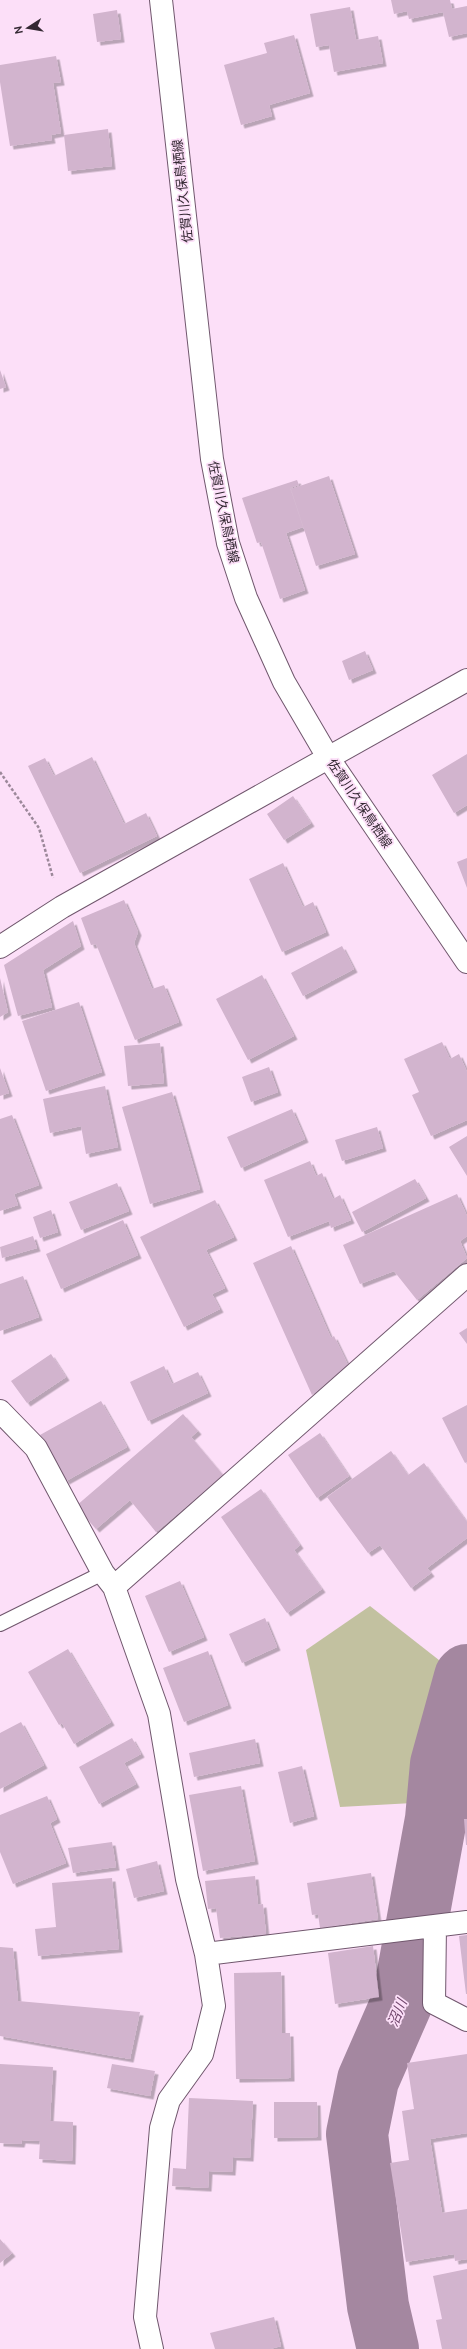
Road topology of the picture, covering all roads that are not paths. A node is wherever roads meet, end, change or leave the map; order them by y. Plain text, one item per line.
1 (161, 0) edge
2 (467, 680) edge
3 (329, 759) junction
4 (0, 948) edge
5 (467, 962) edge
6 (467, 1275) edge
7 (0, 1411) edge
8 (108, 1580) junction
9 (0, 1624) edge
10 (467, 1922) edge
11 (435, 1926) junction
12 (206, 1954) junction
13 (467, 2020) edge
14 (152, 2349) edge

1 - 3 street, 佐賀川久保鳥栖線
2 - 3 street
3 - 4 street
3 - 5 street, 佐賀川久保鳥栖線
6 - 8 street
7 - 8 street
8 - 9 lane
8 - 12 street
10 - 11 street
11 - 12 street
11 - 13 street
12 - 14 street

